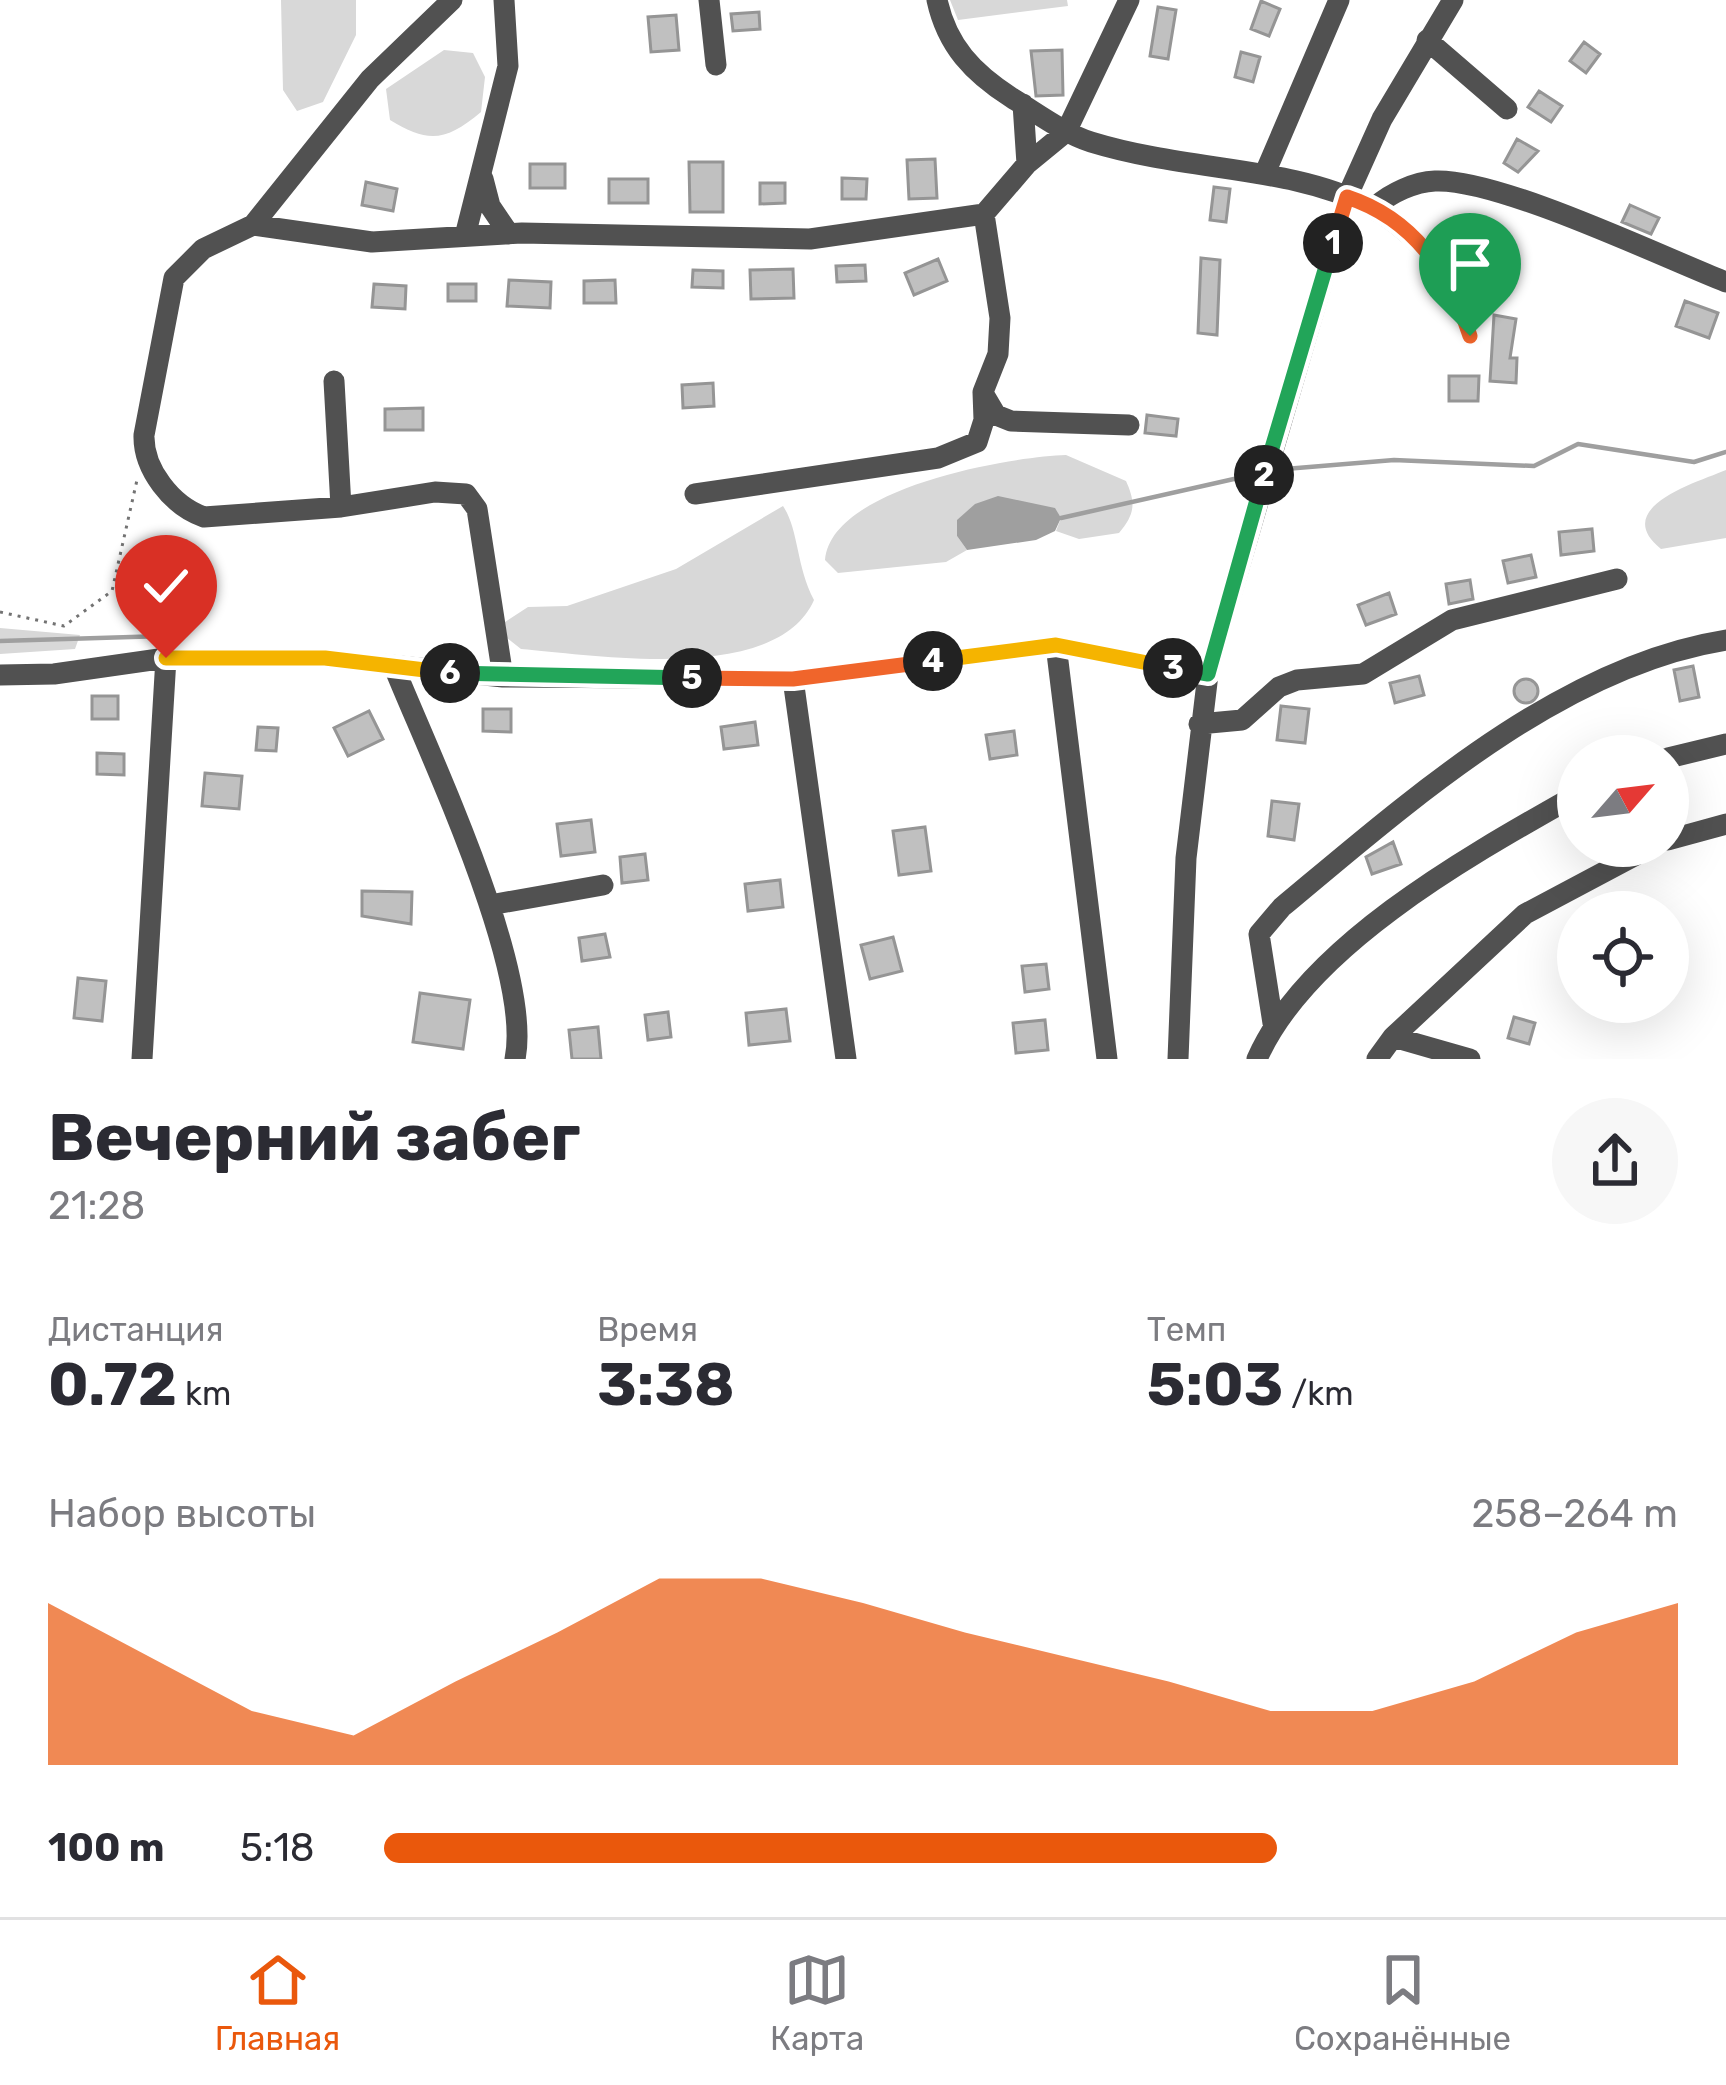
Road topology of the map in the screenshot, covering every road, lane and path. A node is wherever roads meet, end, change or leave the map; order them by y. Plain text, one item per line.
1 (452, 0) edge
2 (505, 0) edge
3 (709, 0) edge
4 (937, 0) edge
5 (1129, 0) edge
6 (1339, 0) edge
7 (1453, 0) edge
8 (1427, 40) junction
9 (716, 64) dead end
10 (1023, 104) junction
11 (1507, 109) dead end
12 (1066, 132) junction
13 (1027, 164) junction
14 (1265, 173) junction
15 (483, 178) junction
16 (1347, 197) junction
17 (1376, 206) junction
18 (984, 214) junction
19 (253, 225) junction
20 (509, 234) junction
21 (465, 236) junction
22 (1726, 282) edge
23 (1470, 336) dead end
24 (334, 381) dead end
25 (983, 392) junction
26 (1129, 425) dead end
27 (143, 453) junction
28 (695, 494) dead end
29 (341, 507) junction
30 (1617, 579) dead end
31 (0, 612) edge
32 (1726, 640) edge
33 (1056, 645) junction
34 (166, 658) junction
35 (394, 668) junction
36 (1208, 674) junction
37 (0, 675) edge
38 (503, 677) junction
39 (793, 679) junction
40 (1199, 724) junction
41 (1726, 744) edge
42 (1689, 753) edge
43 (1557, 807) edge
44 (1726, 824) edge
45 (1689, 834) edge
46 (1613, 867) edge
47 (603, 885) dead end
48 (490, 905) junction
49 (1273, 1023) junction
50 (1393, 1037) junction
51 (142, 1059) edge
52 (515, 1059) edge
53 (846, 1059) edge
54 (1107, 1059) edge
55 (1178, 1059) edge
56 (1257, 1059) edge
57 (1377, 1059) edge
58 (1470, 1059) edge

1 - 19 street
2 - 15 street
3 - 9 street
4 - 10 street
5 - 12 street
6 - 14 street
7 - 8 street
8 - 11 street
8 - 16 street
10 - 12 street
10 - 13 street
12 - 13 street
12 - 14 street
13 - 18 street
14 - 16 street
15 - 20 street
15 - 21 street
16 - 17 street
16 - 36 street
17 - 22 street
17 - 23 street
18 - 20 street
18 - 25 street
19 - 21 street
19 - 27 street
20 - 21 street
24 - 29 street
25 - 26 street
25 - 28 street
27 - 29 street
27 - 31 path
29 - 38 street
30 - 40 street
32 - 49 street
33 - 36 street
33 - 39 street
33 - 54 street
34 - 35 street
34 - 37 street
34 - 51 street
35 - 38 street
35 - 48 street
36 - 40 street
38 - 39 street
39 - 53 street
40 - 55 street
41 - 42 street
43 - 49 street
44 - 45 street
46 - 50 street
47 - 48 street
48 - 52 street
49 - 56 street
50 - 57 street
50 - 58 street

